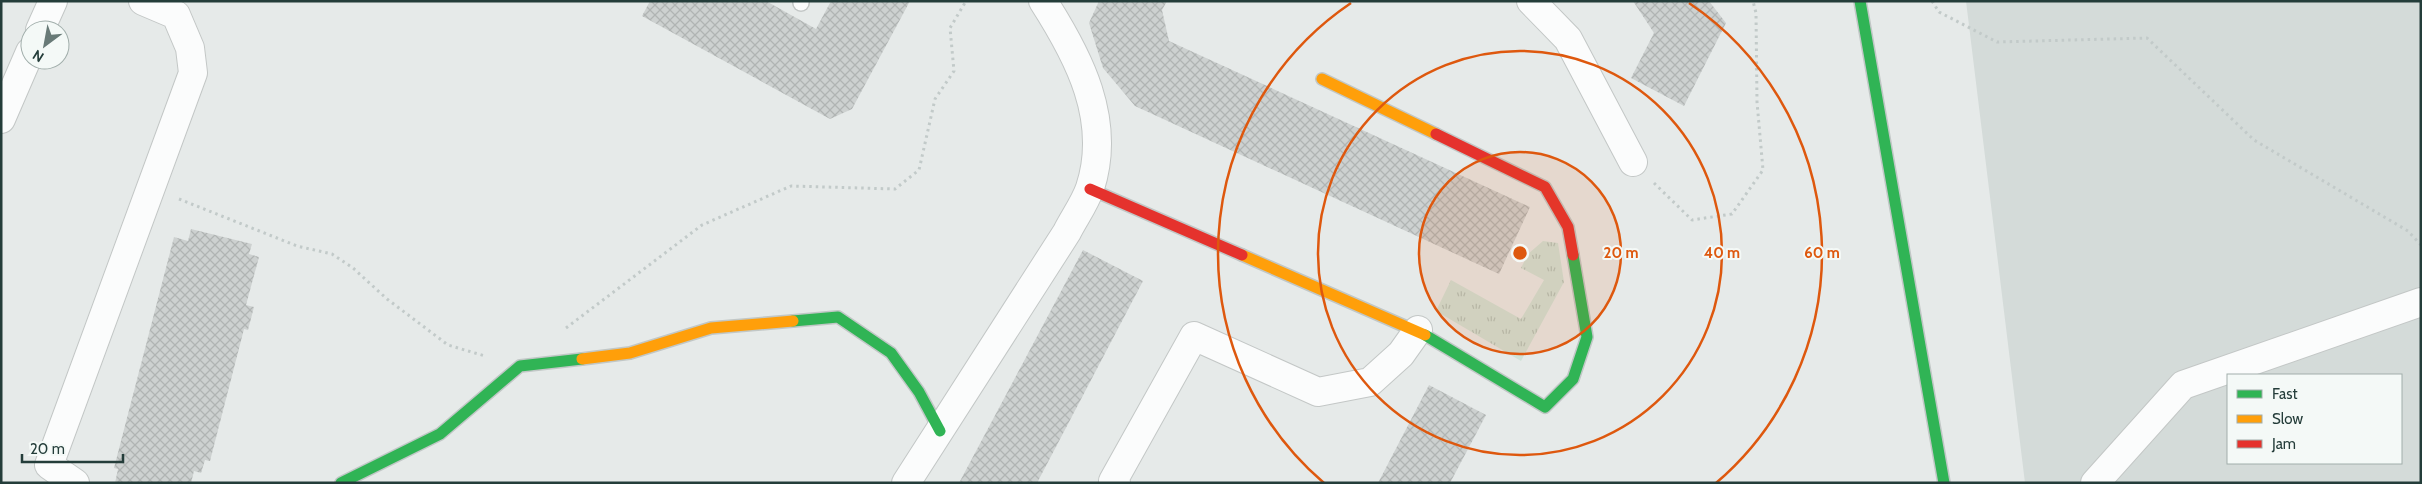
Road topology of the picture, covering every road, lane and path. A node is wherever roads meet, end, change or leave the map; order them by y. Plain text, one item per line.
1 (53, 1) edge
2 (143, 1) edge
3 (966, 1) edge
4 (1044, 1) edge
5 (1530, 1) edge
6 (1753, 1) edge
7 (1860, 1) edge
8 (1932, 1) edge
9 (44, 20) edge
10 (20, 53) edge
11 (1, 64) edge
12 (22, 70) edge
13 (1322, 79) dead end
14 (1, 119) edge
15 (1633, 162) joint
16 (151, 188) junction
17 (1090, 189) junction
18 (2421, 245) edge
19 (2421, 302) edge
20 (1418, 330) junction
21 (562, 332) dead end
22 (520, 366) junction
23 (940, 432) junction
24 (75, 483) edge
25 (341, 483) edge
26 (906, 483) edge
27 (1116, 483) edge
28 (1944, 483) edge
29 (2095, 483) edge

1 - 9 street
2 - 16 street
3 - 21 path
4 - 17 street
5 - 15 street
6 - 15 path
7 - 28 street
8 - 18 path
10 - 11 street
12 - 14 street
13 - 20 street
16 - 22 path
16 - 24 street
17 - 20 street
17 - 23 street
19 - 29 street
20 - 27 street
22 - 23 street
22 - 25 street
23 - 26 street

